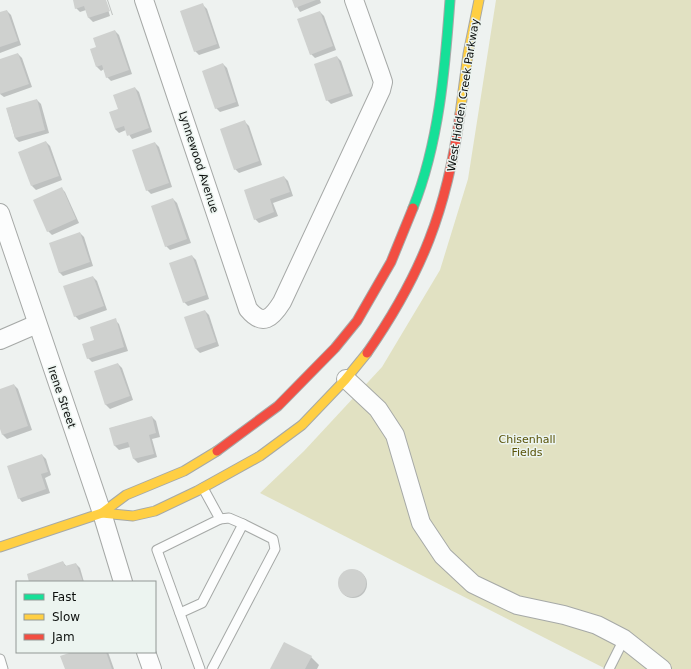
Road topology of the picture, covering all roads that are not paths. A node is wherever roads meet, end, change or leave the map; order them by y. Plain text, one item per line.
1 (144, 0) edge
2 (354, 0) edge
3 (450, 0) edge
4 (479, 0) edge
5 (0, 213) edge
6 (38, 324) junction
7 (0, 340) edge
8 (346, 379) junction
9 (203, 488) junction
10 (102, 513) junction
11 (220, 520) junction
12 (243, 524) junction
13 (0, 547) edge
14 (123, 581) edge
15 (180, 613) junction
16 (624, 639) junction
17 (146, 653) edge
18 (0, 659) edge
19 (3, 669) edge
20 (152, 669) edge
21 (200, 669) edge
22 (212, 669) edge
23 (609, 669) edge
24 (662, 669) edge

1 - 2 street, Lynnewood Avenue
3 - 10 main road, West Hidden Creek Parkway
4 - 8 main road, West Hidden Creek Parkway
5 - 6 street, Irene Street
6 - 7 street
6 - 10 street, Irene Street
8 - 9 main road, West Hidden Creek Parkway
8 - 16 street
9 - 10 main road, West Hidden Creek Parkway
9 - 11 lane
10 - 13 main road, West Hidden Creek Parkway
10 - 14 street, Irene Street
11 - 12 lane
11 - 15 lane
12 - 15 lane
12 - 22 lane
15 - 21 lane
16 - 23 lane
16 - 24 street
17 - 20 street
18 - 19 lane

